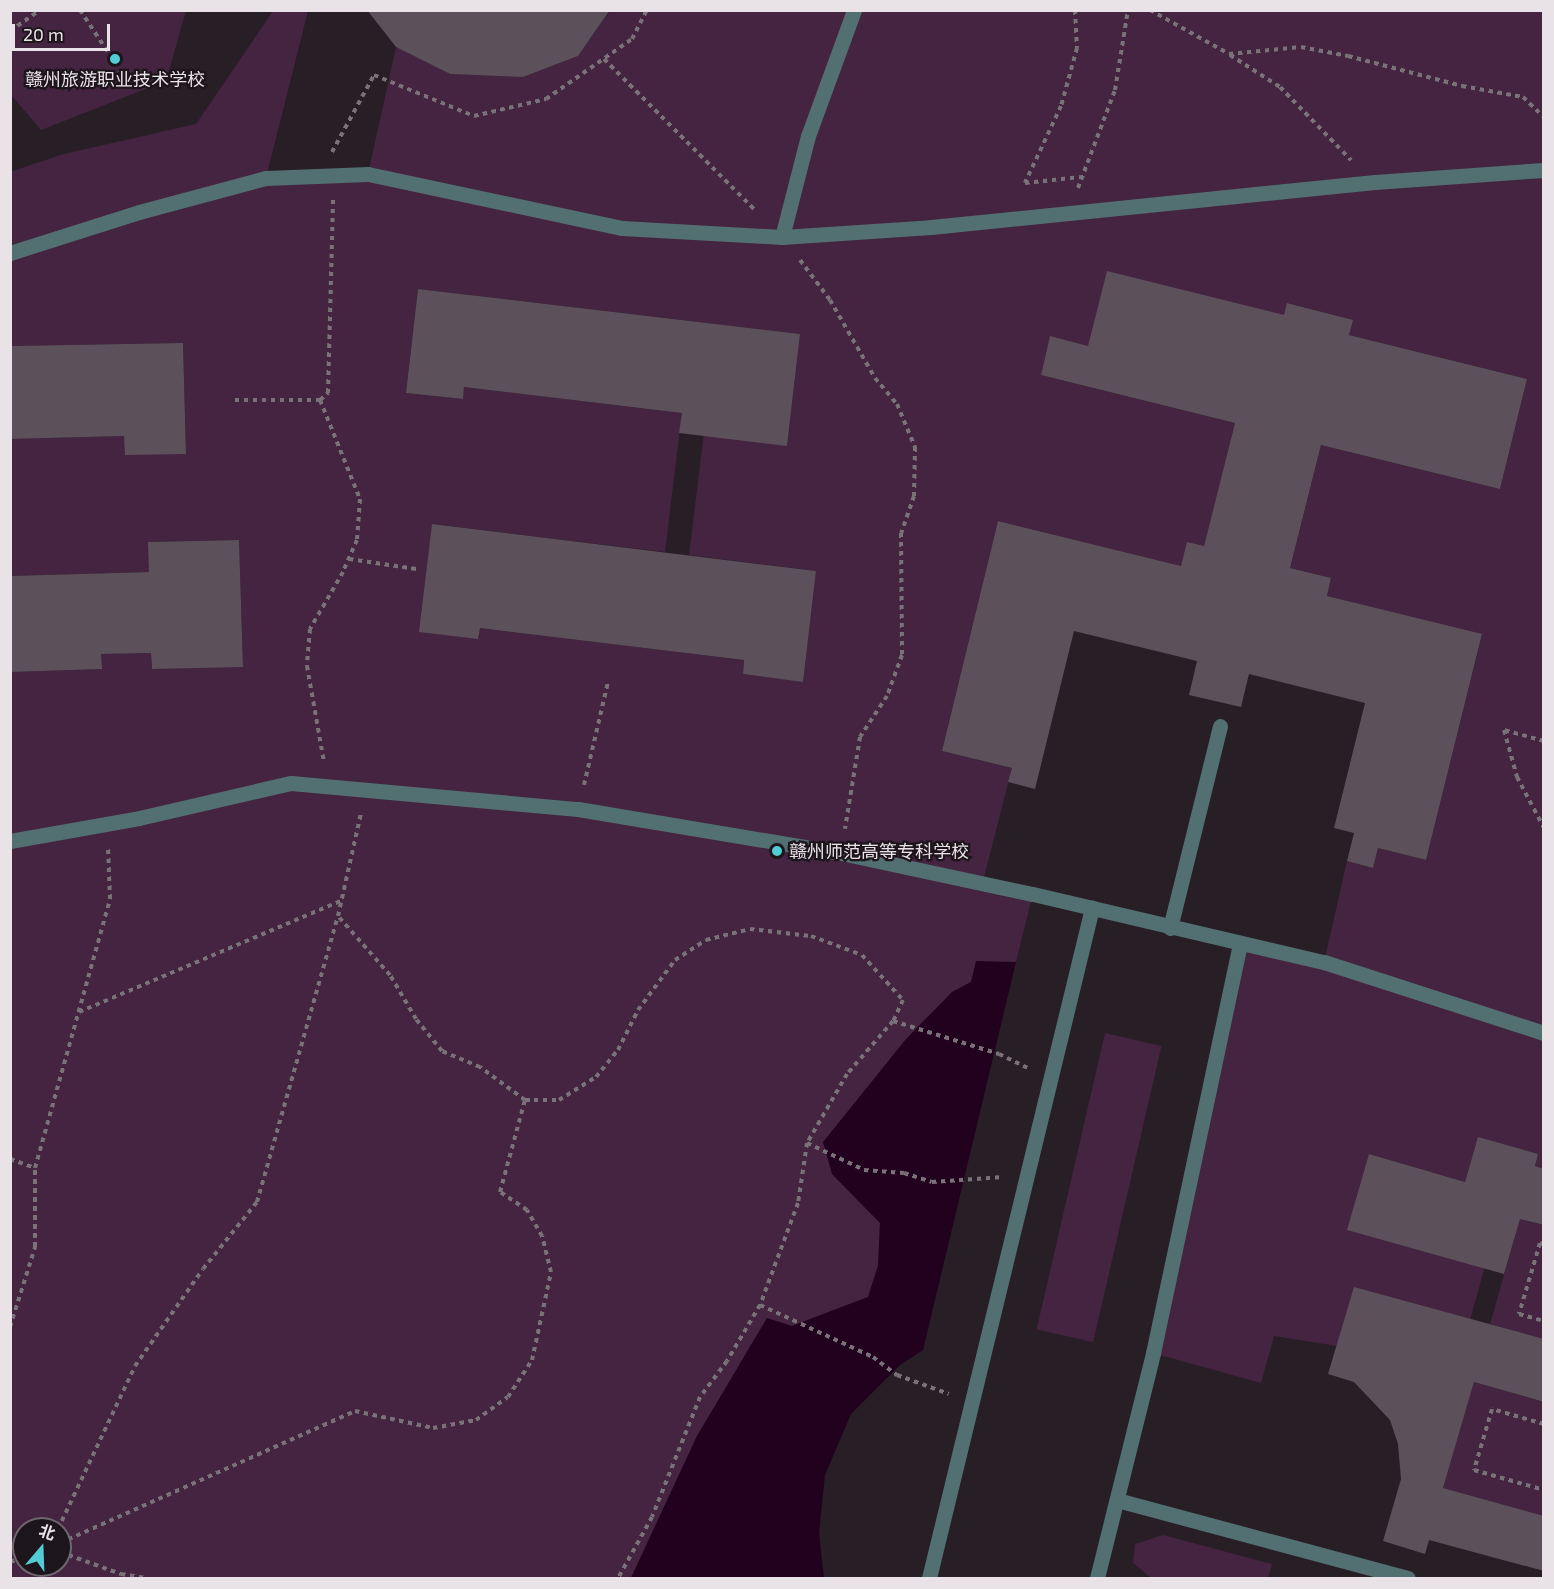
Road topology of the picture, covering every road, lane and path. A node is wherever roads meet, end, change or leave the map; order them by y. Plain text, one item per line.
1 (40, 10) edge
2 (80, 10) edge
3 (647, 10) edge
4 (854, 10) edge
5 (1075, 10) edge
6 (1128, 10) edge
7 (1150, 10) edge
8 (10, 31) edge
9 (1230, 54) junction
10 (604, 59) junction
11 (121, 72) dead end
12 (1544, 117) edge
13 (1544, 170) edge
14 (326, 176) junction
15 (1082, 177) junction
16 (1375, 183) junction
17 (1072, 211) junction
18 (782, 237) junction
19 (10, 253) edge
20 (235, 400) dead end
21 (320, 400) junction
22 (349, 559) junction
23 (416, 569) dead end
24 (608, 682) dead end
25 (1220, 726) dead end
26 (1544, 741) edge
27 (329, 786) junction
28 (367, 789) junction
29 (578, 809) junction
30 (107, 824) junction
31 (1544, 828) edge
32 (10, 841) edge
33 (841, 853) junction
34 (340, 900) junction
35 (1092, 908) junction
36 (338, 916) junction
37 (1170, 928) junction
38 (1240, 943) junction
39 (78, 1012) junction
40 (893, 1021) junction
41 (1544, 1033) edge
42 (1051, 1079) junction
43 (525, 1100) junction
44 (807, 1143) junction
45 (10, 1159) edge
46 (35, 1168) junction
47 (971, 1178) dead end
48 (1544, 1244) edge
49 (760, 1305) junction
50 (1544, 1321) edge
51 (10, 1327) edge
52 (972, 1403) junction
53 (1544, 1424) edge
54 (1544, 1490) edge
55 (1118, 1500) junction
56 (64, 1517) edge
57 (72, 1538) edge
58 (72, 1556) edge
59 (146, 1578) edge
60 (618, 1578) edge
61 (929, 1578) edge
62 (1097, 1578) edge
63 (1408, 1578) edge

1 - 8 path
2 - 11 path
3 - 10 path
4 - 18 street
5 - 15 path
6 - 15 path
7 - 9 path
9 - 12 path
9 - 16 path
10 - 14 path
10 - 18 path
13 - 16 street
14 - 18 street
14 - 19 street
14 - 21 path
15 - 17 path
16 - 17 street
17 - 18 street
18 - 33 path
20 - 21 path
21 - 22 path
22 - 23 path
22 - 27 path
24 - 29 path
25 - 37 street
26 - 31 path
27 - 28 street
27 - 30 street
28 - 29 street
28 - 34 path
29 - 33 street
30 - 32 street
30 - 39 path
33 - 35 street
34 - 36 path
34 - 39 path
35 - 37 street
35 - 42 street
36 - 43 path
36 - 56 path
37 - 38 street
38 - 41 street
38 - 55 street
39 - 46 path
40 - 42 path
40 - 43 path
40 - 44 path
42 - 52 street
43 - 57 path
44 - 47 path
44 - 49 path
45 - 46 path
46 - 51 path
48 - 50 path
49 - 52 path
49 - 60 path
52 - 61 street
53 - 54 path
55 - 62 street
55 - 63 street
58 - 59 path

